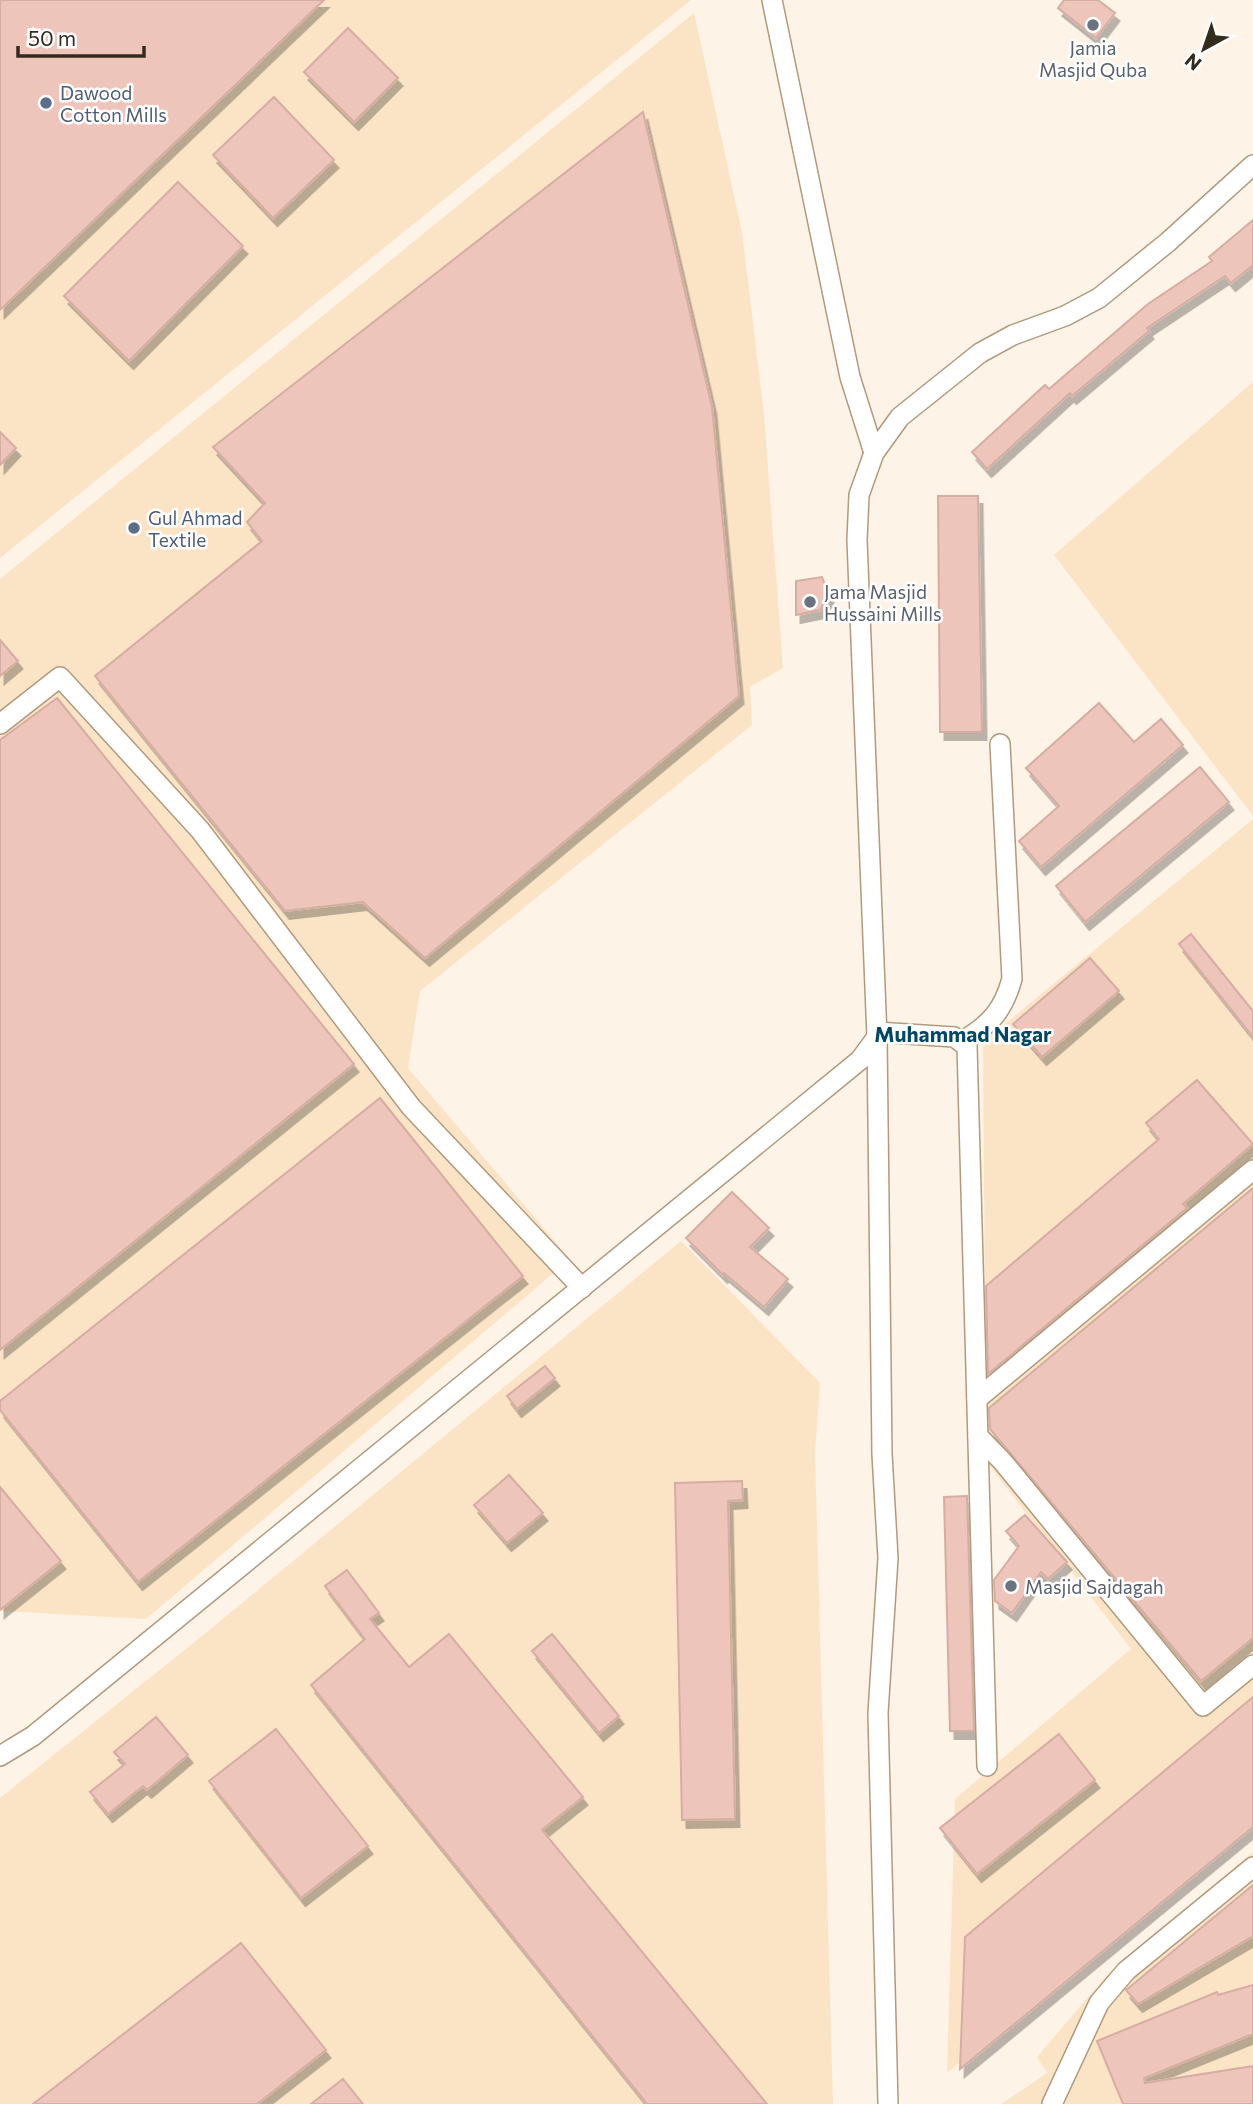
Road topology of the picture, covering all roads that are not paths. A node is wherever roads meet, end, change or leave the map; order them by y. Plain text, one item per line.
1 (772, 0) edge
2 (1253, 166) edge
3 (874, 453) junction
4 (0, 724) edge
5 (1000, 744) dead end
6 (877, 1034) junction
7 (961, 1042) junction
8 (1253, 1170) edge
9 (582, 1288) junction
10 (977, 1399) junction
11 (978, 1436) junction
12 (1253, 1665) edge
13 (0, 1756) edge
14 (987, 1766) dead end
15 (1253, 1867) edge
16 (888, 2104) edge
17 (1052, 2104) edge

1 - 3 street
2 - 3 street
3 - 6 street
4 - 9 street
5 - 7 street
6 - 7 street
6 - 9 street
6 - 16 street
7 - 10 street
8 - 10 street
9 - 13 street
10 - 11 street
11 - 12 street
11 - 14 street
15 - 17 street

